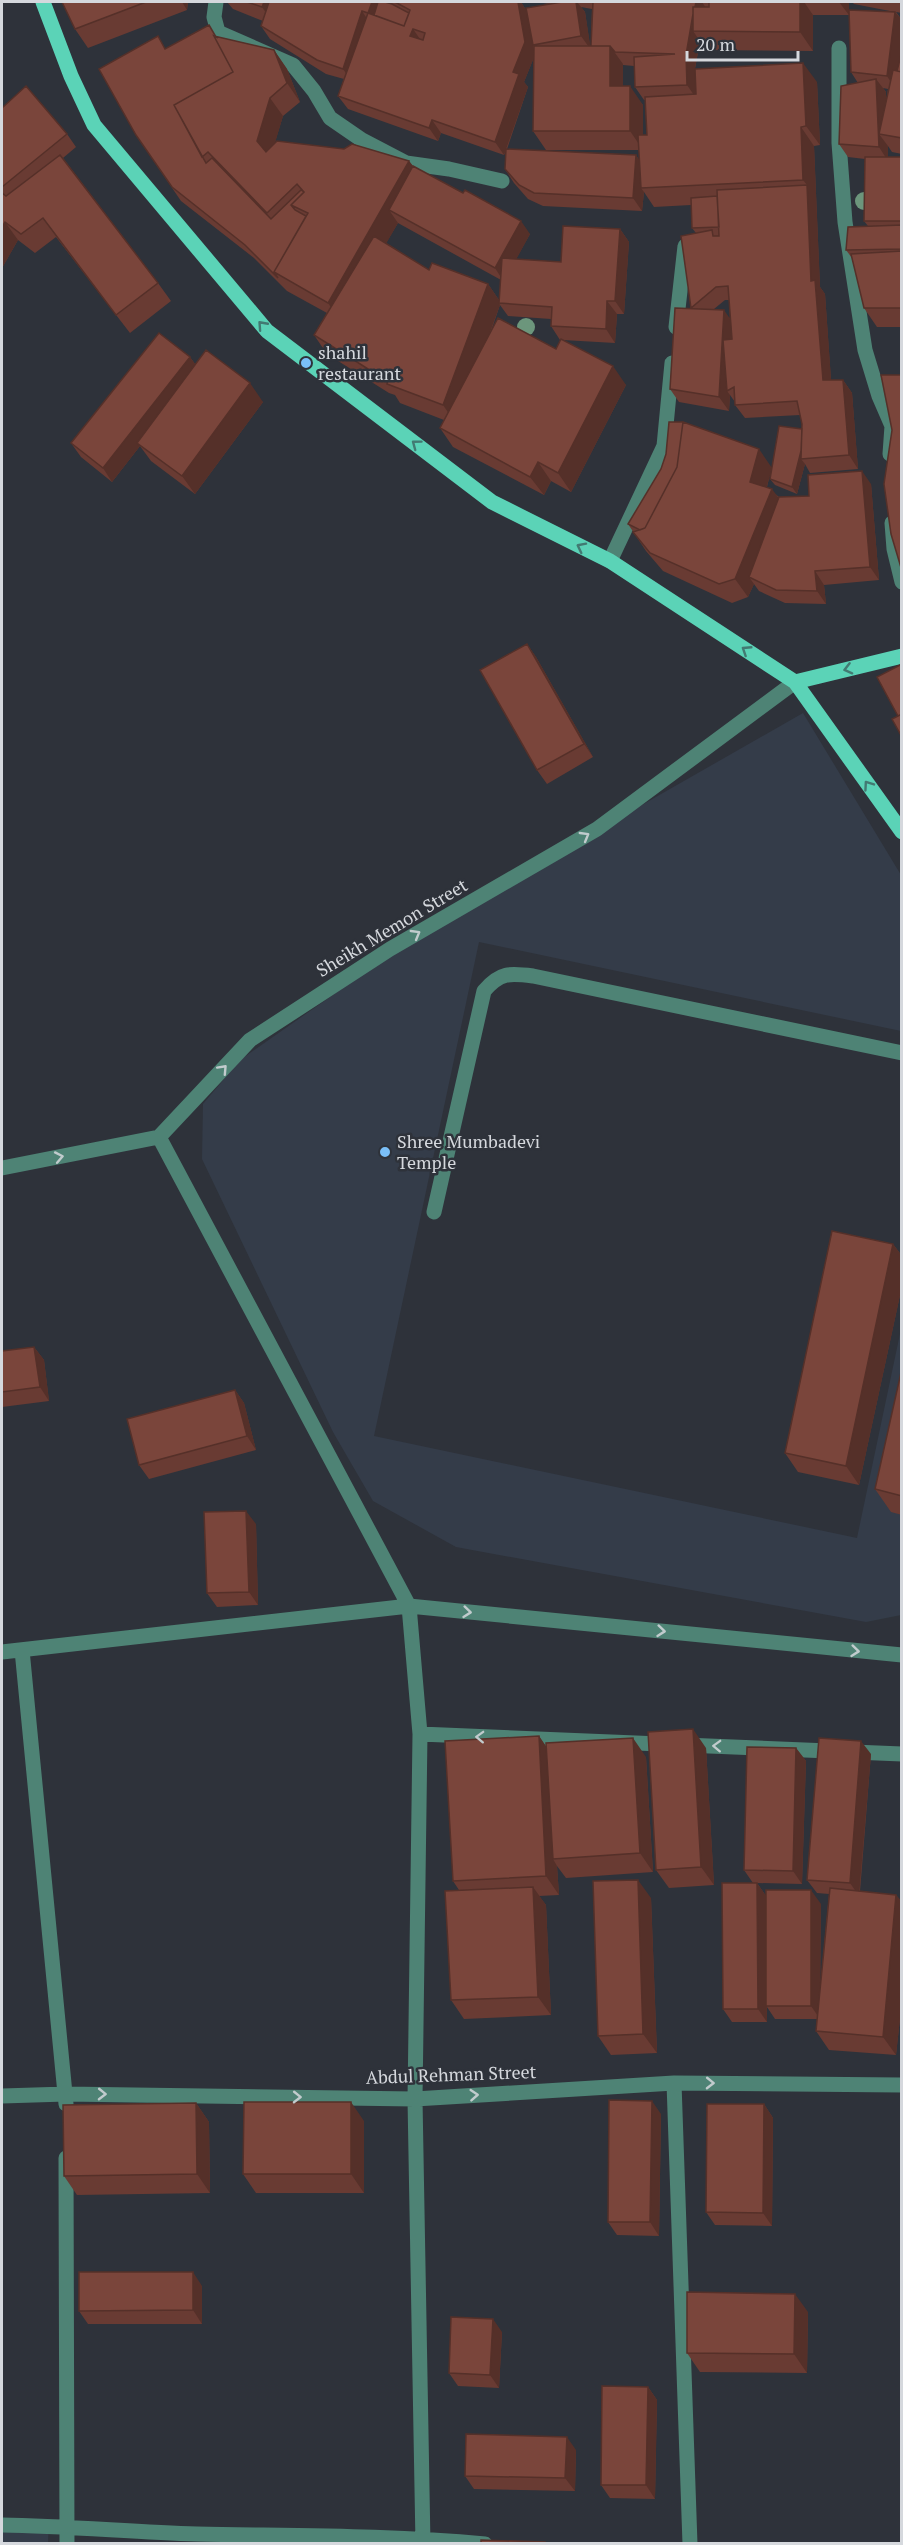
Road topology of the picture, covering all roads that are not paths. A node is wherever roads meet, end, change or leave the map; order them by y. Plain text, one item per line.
1 (43, 2) edge
2 (216, 2) edge
3 (839, 48) dead end
4 (502, 181) dead end
5 (685, 246) edge
6 (889, 467) edge
7 (890, 508) edge
8 (610, 561) junction
9 (902, 582) edge
10 (902, 656) edge
11 (795, 682) junction
12 (902, 832) edge
13 (902, 1053) edge
14 (159, 1137) junction
15 (2, 1168) edge
16 (434, 1212) dead end
17 (409, 1606) junction
18 (22, 1650) junction
19 (2, 1652) edge
20 (902, 1655) edge
21 (420, 1734) junction
22 (902, 1754) edge
23 (674, 2083) junction
24 (902, 2085) edge
25 (66, 2094) junction
26 (2, 2096) edge
27 (415, 2099) junction
28 (66, 2117) edge
29 (66, 2140) edge
30 (2, 2525) edge
31 (67, 2526) junction
32 (423, 2541) edge
33 (67, 2544) edge
34 (485, 2544) edge
35 (690, 2544) edge

8 -> 1 main road
2 - 4 street
3 - 6 street
5 - 8 street
7 - 9 street
11 -> 8 main road
10 -> 11 main road
12 -> 11 main road
14 -> 11 street, Sheikh Memon Street
13 - 16 street
15 -> 14 street
14 - 17 street
17 - 18 street
17 -> 20 street
17 - 21 street
18 - 19 street
18 - 25 street
22 -> 21 street
21 - 27 street
23 -> 24 street, Abdul Rehman Street
27 -> 23 street, Abdul Rehman Street
23 - 35 street
25 - 26 street, Abdul Rehman Street
25 -> 27 street, Abdul Rehman Street
25 - 28 street
27 - 32 street
29 - 31 street
30 - 31 street
31 - 32 street
31 - 33 street
32 - 34 street

